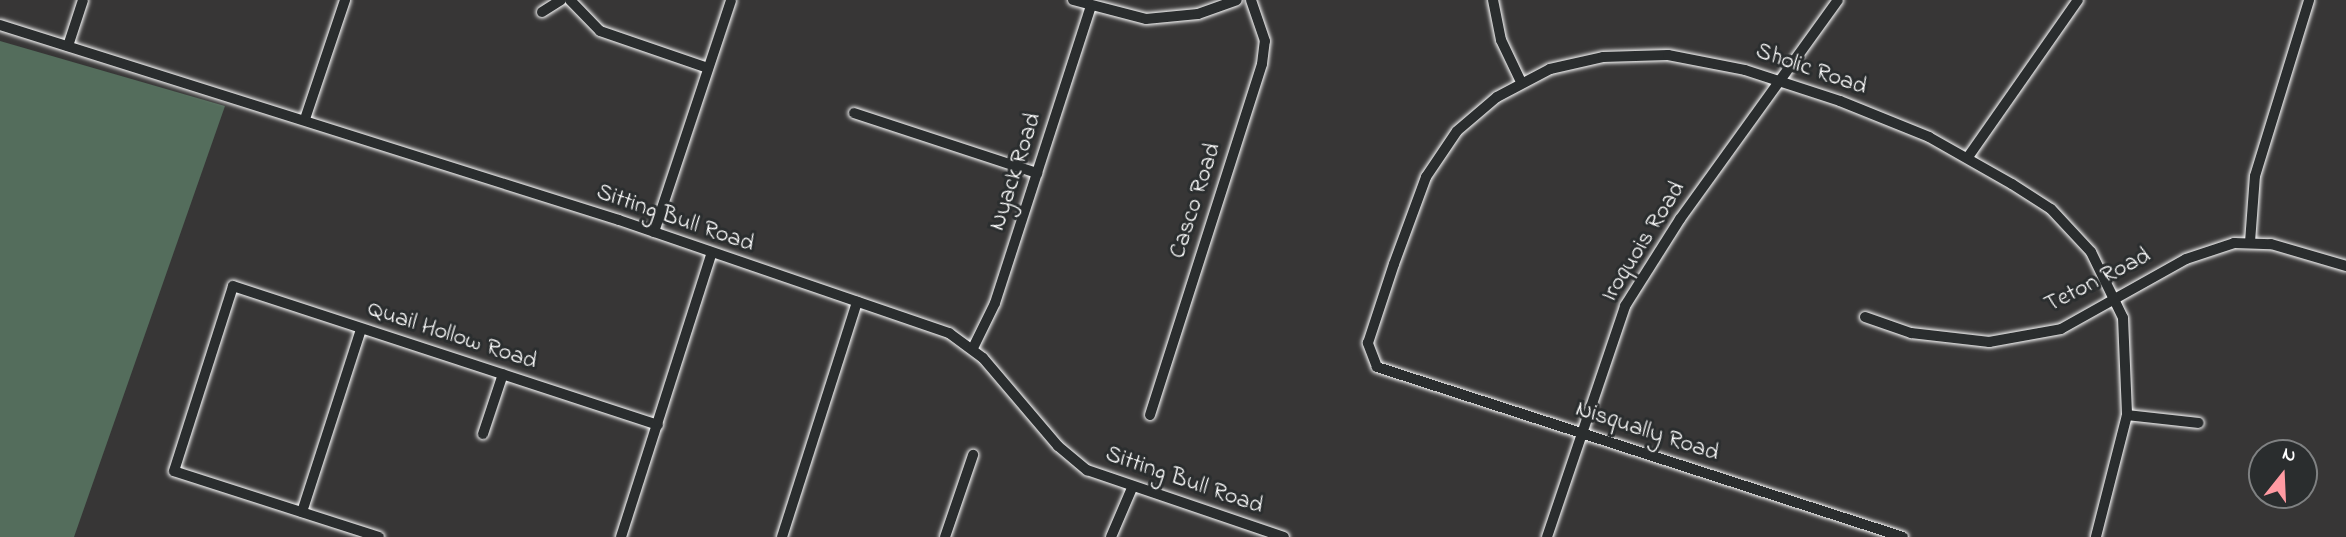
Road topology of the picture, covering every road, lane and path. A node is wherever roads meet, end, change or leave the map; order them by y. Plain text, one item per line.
1 (83, 0) edge
2 (345, 0) edge
3 (561, 0) edge
4 (570, 0) edge
5 (731, 0) edge
6 (1073, 0) edge
7 (1237, 0) edge
8 (1251, 0) edge
9 (1493, 0) edge
10 (1838, 0) edge
11 (2078, 0) edge
12 (2309, 0) edge
13 (1091, 6) junction
14 (542, 12) dead end
15 (0, 25) edge
16 (68, 46) junction
17 (708, 68) junction
18 (1780, 81) junction
19 (1521, 82) junction
20 (854, 113) dead end
21 (305, 119) junction
22 (1968, 157) junction
23 (1037, 173) junction
24 (654, 232) junction
25 (2250, 242) junction
26 (711, 255) junction
27 (2346, 266) edge
28 (2117, 299) junction
29 (857, 302) junction
30 (1865, 317) dead end
31 (361, 329) junction
32 (973, 348) junction
33 (1377, 366) joint
34 (503, 374) junction
35 (1150, 415) dead end
36 (2127, 415) junction
37 (2199, 423) dead end
38 (658, 425) junction
39 (1581, 432) junction
40 (483, 434) dead end
41 (973, 455) dead end
42 (1132, 488) junction
43 (302, 512) junction
44 (379, 537) edge
45 (621, 537) edge
46 (782, 537) edge
47 (944, 537) edge
48 (1111, 537) edge
49 (1284, 537) edge
50 (1548, 537) edge
51 (1903, 537) edge
52 (2096, 537) edge

1 - 16 street
2 - 21 street
3 - 14 street
4 - 17 street
5 - 17 street
6 - 13 street
7 - 13 street
8 - 35 street, Casco Road
9 - 19 street
10 - 18 street, Iroquois Road
11 - 22 street
12 - 25 street
13 - 23 street, Nyack Road
15 - 16 street, Sitting Bull Road
16 - 21 street, Sitting Bull Road
17 - 24 street
18 - 19 street, Sholic Road
18 - 22 street, Sholic Road
18 - 39 street, Iroquois Road
19 - 33 street, Sholic Road
20 - 23 street
21 - 24 street, Sitting Bull Road
22 - 28 street, Sholic Road
23 - 32 street, Nyack Road
24 - 26 street, Sitting Bull Road
25 - 27 street, Teton Road
25 - 28 street, Teton Road
26 - 29 street, Sitting Bull Road
26 - 38 street
28 - 30 street, Teton Road
28 - 36 street, Sholic Road
29 - 32 street, Sitting Bull Road
29 - 46 street
31 - 34 street, Quail Hollow Road
31 - 43 street
31 - 43 street, Quail Hollow Road
32 - 42 street, Sitting Bull Road
33 - 39 street, Nisqually Road
34 - 38 street, Quail Hollow Road
34 - 40 street
36 - 37 street
36 - 52 street, Sholic Road
38 - 45 street
39 - 50 street, Iroquois Road
39 - 51 street, Nisqually Road
41 - 47 street
42 - 48 street
42 - 49 street, Sitting Bull Road
43 - 44 street

